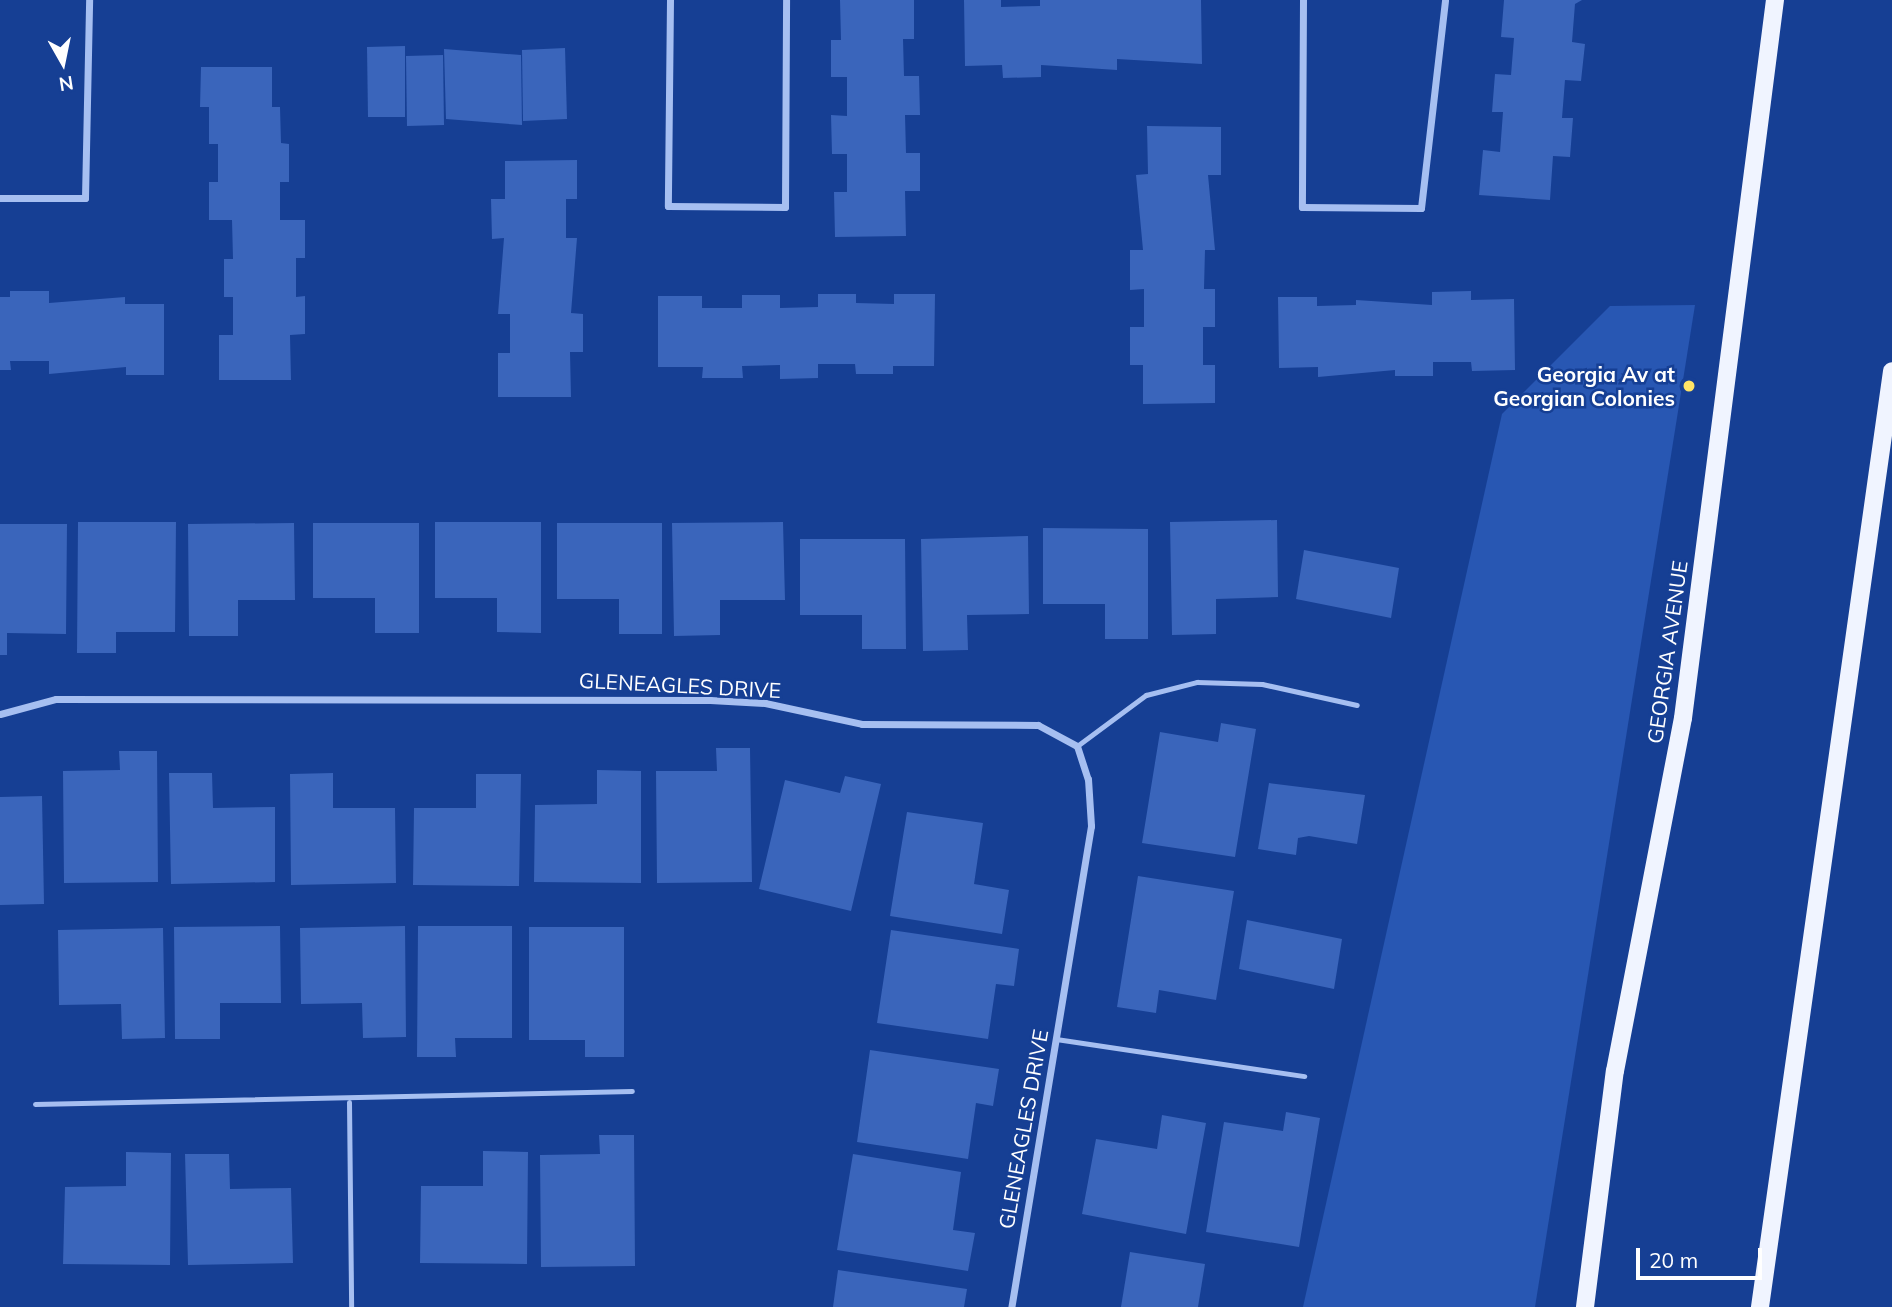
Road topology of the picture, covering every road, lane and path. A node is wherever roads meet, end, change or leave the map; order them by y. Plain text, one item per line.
1 (89, 0) edge
2 (670, 0) edge
3 (786, 0) edge
4 (1303, 0) edge
5 (1445, 0) edge
6 (1774, 0) edge
7 (0, 198) edge
8 (1892, 371) edge
9 (1357, 705) dead end
10 (0, 714) edge
11 (1077, 746) junction
12 (1056, 1039) junction
13 (1304, 1076) dead end
14 (632, 1091) dead end
15 (349, 1102) junction
16 (35, 1104) dead end
17 (351, 1307) edge
18 (1011, 1307) edge
19 (1585, 1307) edge
20 (1760, 1307) edge

1 - 7 street
2 - 3 street
4 - 5 street
6 - 19 main road, GEORGIA AVENUE
8 - 20 main road
9 - 11 lane
10 - 11 street, GLENEAGLES DRIVE
11 - 12 street, GLENEAGLES DRIVE
12 - 13 lane
12 - 18 street, GLENEAGLES DRIVE
14 - 15 lane
15 - 16 lane
15 - 17 lane

